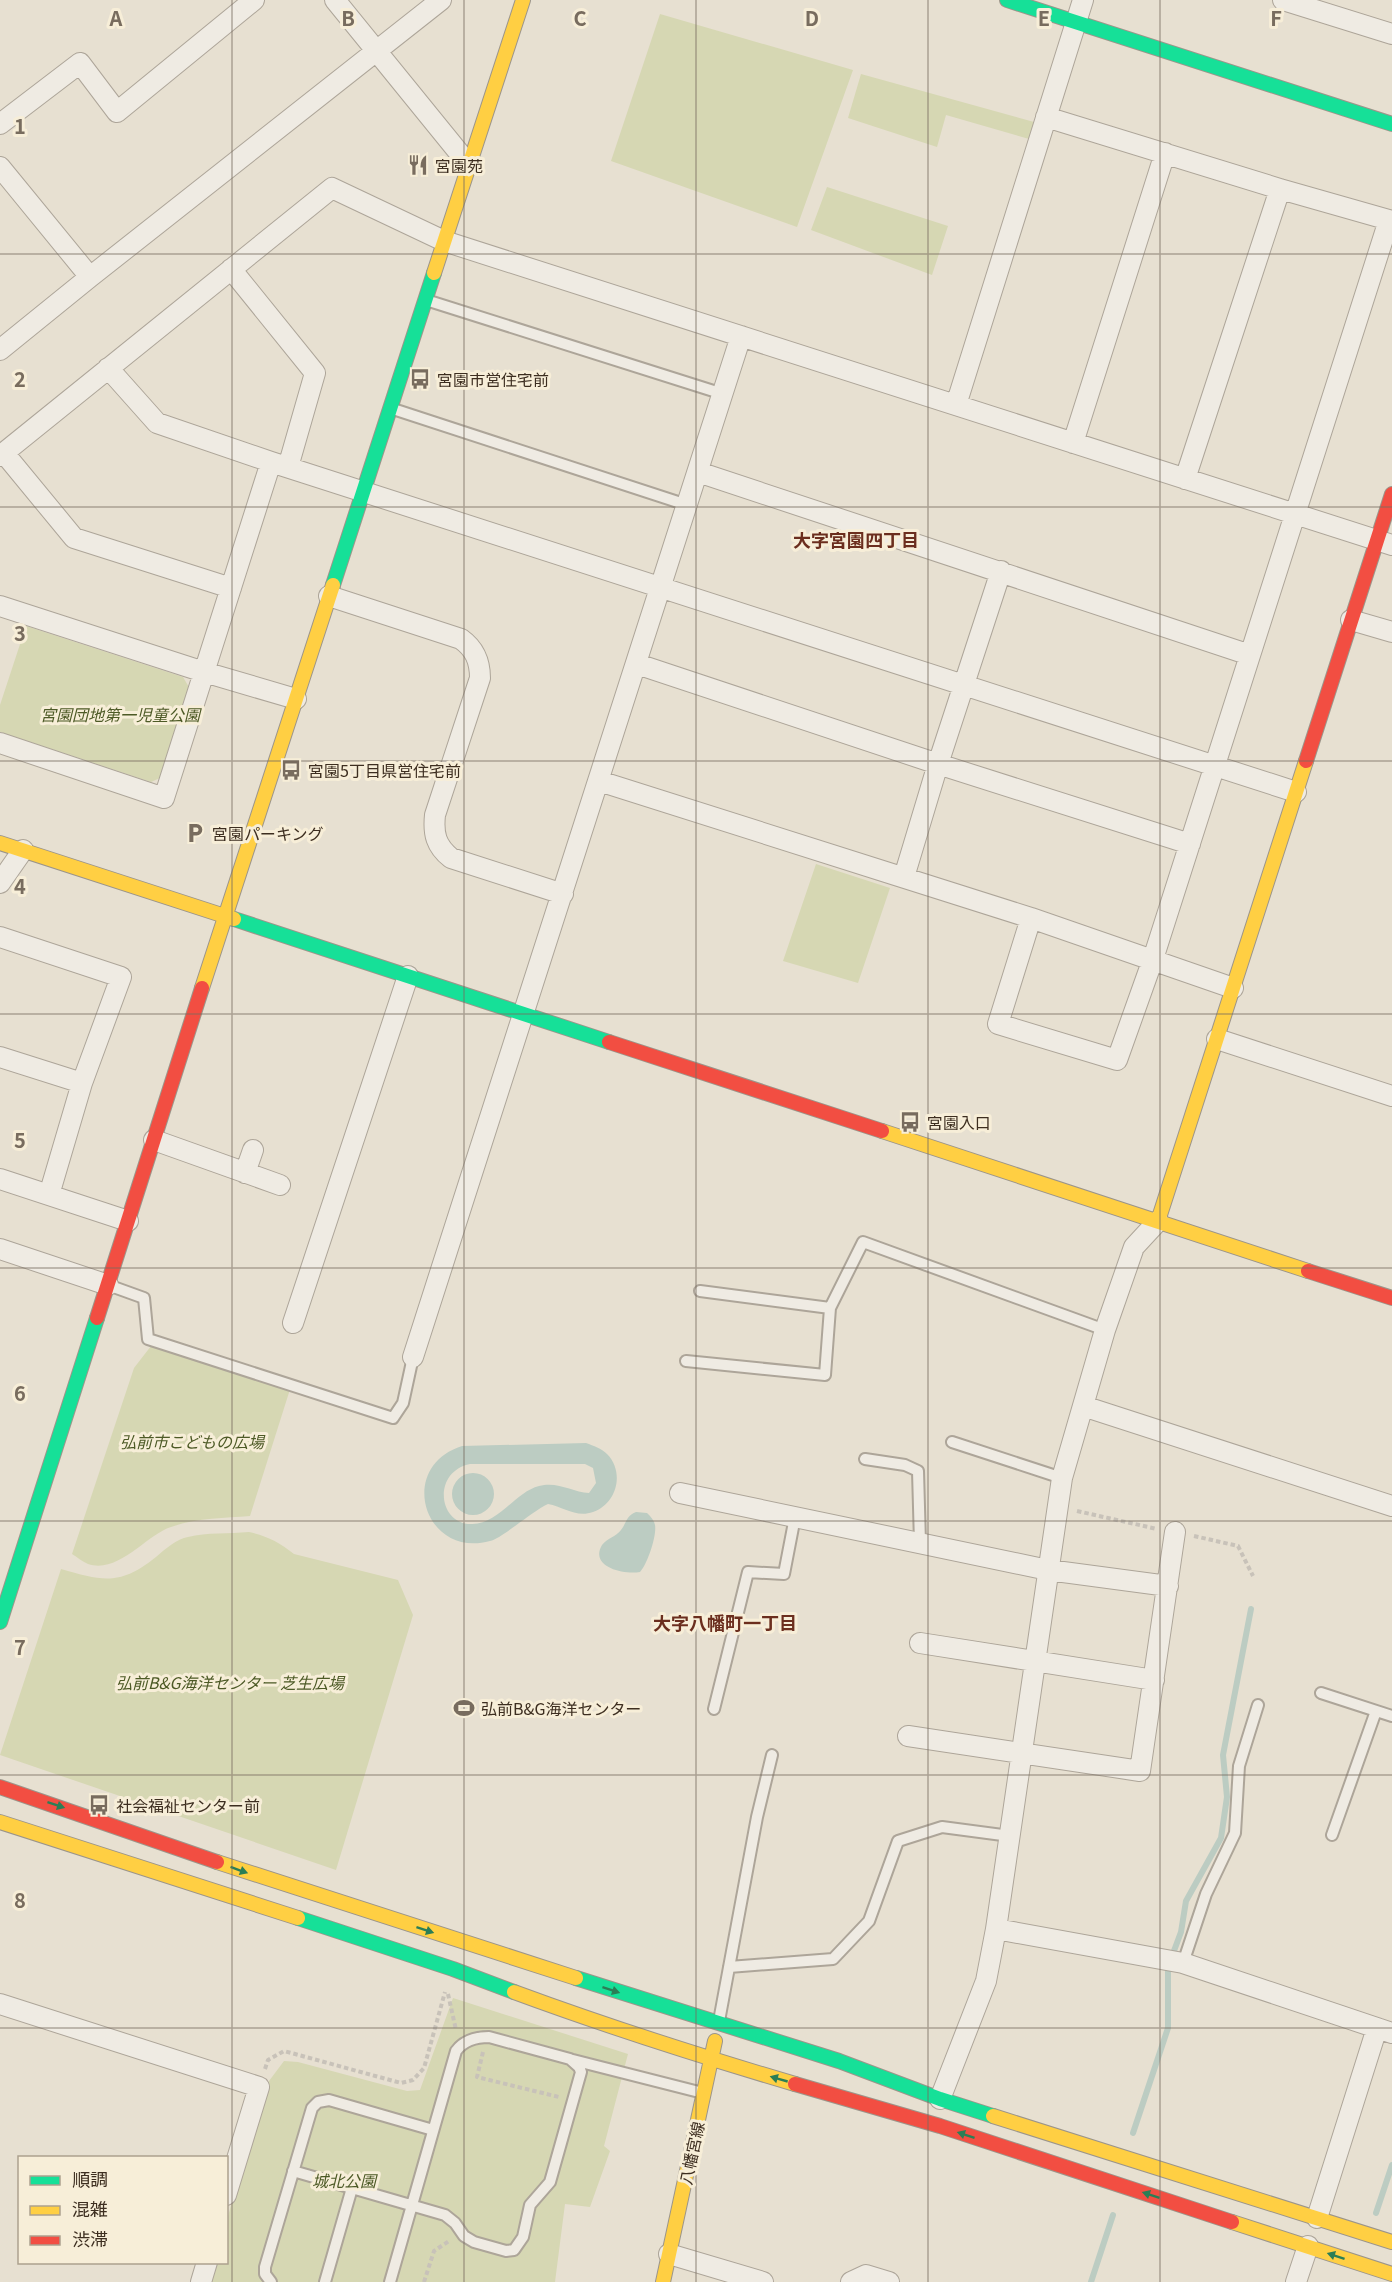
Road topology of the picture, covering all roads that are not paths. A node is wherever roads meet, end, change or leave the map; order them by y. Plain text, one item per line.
1 (254, 0) edge
2 (335, 0) edge
3 (441, 0) edge
4 (523, 0) edge
5 (1007, 0) edge
6 (1083, 0) edge
7 (1283, 0) edge
8 (1338, 8) edge
9 (1076, 22) junction
10 (1392, 34) edge
11 (377, 52) junction
12 (1046, 117) junction
13 (0, 124) edge
14 (1392, 124) edge
15 (1165, 153) junction
16 (469, 165) junction
17 (0, 167) edge
18 (1280, 189) junction
19 (444, 241) junction
20 (231, 269) junction
21 (90, 277) junction
22 (425, 299) junction
23 (741, 336) junction
24 (4, 340) edge
25 (108, 368) junction
26 (723, 394) junction
27 (956, 405) junction
28 (390, 408) junction
29 (1072, 443) junction
30 (2, 454) edge
31 (279, 465) junction
32 (698, 472) junction
33 (1185, 479) junction
34 (363, 490) junction
35 (1392, 494) edge
36 (687, 505) junction
37 (1296, 514) junction
38 (1384, 543) edge
39 (1001, 572) junction
40 (231, 588) junction
41 (661, 588) junction
42 (329, 596) junction
43 (0, 606) edge
44 (1351, 620) junction
45 (1392, 632) edge
46 (1250, 655) junction
47 (637, 664) junction
48 (204, 672) junction
49 (963, 686) junction
50 (296, 699) junction
51 (0, 743) edge
52 (938, 764) junction
53 (1215, 766) junction
54 (599, 781) junction
55 (1296, 792) junction
56 (0, 843) edge
57 (1190, 844) junction
58 (23, 850) junction
59 (904, 877) junction
60 (0, 884) edge
61 (563, 894) junction
62 (225, 916) junction
63 (1031, 918) junction
64 (0, 937) edge
65 (1153, 959) junction
66 (408, 976) junction
67 (1233, 988) junction
68 (525, 1014) junction
69 (1216, 1039) junction
70 (0, 1057) edge
71 (82, 1083) junction
72 (1392, 1096) edge
73 (154, 1140) junction
74 (253, 1150) dead end
75 (245, 1173) junction
76 (0, 1179) edge
77 (280, 1185) dead end
78 (49, 1195) junction
79 (128, 1221) junction
80 (1158, 1221) junction
81 (0, 1250) edge
82 (108, 1284) junction
83 (700, 1292) dead end
84 (1392, 1298) edge
85 (830, 1308) junction
86 (293, 1323) dead end
87 (1105, 1329) junction
88 (413, 1356) joint
89 (686, 1361) dead end
90 (1083, 1406) junction
91 (952, 1442) dead end
92 (866, 1459) dead end
93 (1062, 1478) junction
94 (680, 1492) dead end
95 (1392, 1506) edge
96 (795, 1517) junction
97 (1175, 1532) dead end
98 (920, 1543) junction
99 (1048, 1570) junction
100 (1168, 1586) junction
101 (0, 1622) edge
102 (920, 1643) dead end
103 (1035, 1661) junction
104 (1154, 1680) junction
105 (1321, 1693) dead end
106 (1258, 1705) dead end
107 (714, 1709) dead end
108 (1376, 1711) junction
109 (1392, 1716) edge
110 (908, 1736) dead end
111 (1022, 1753) junction
112 (772, 1755) dead end
113 (0, 1787) edge
114 (0, 1822) edge
115 (1332, 1835) dead end
116 (1010, 1836) junction
117 (996, 1929) junction
118 (1183, 1963) junction
119 (729, 1967) junction
120 (0, 2004) edge
121 (718, 2024) junction
122 (1385, 2030) edge
123 (570, 2059) junction
124 (711, 2059) junction
125 (704, 2093) junction
126 (940, 2099) junction
127 (433, 2130) junction
128 (293, 2171) junction
129 (228, 2188) edge
130 (352, 2188) junction
131 (411, 2205) junction
132 (1317, 2218) junction
133 (1392, 2242) edge
134 (1308, 2246) junction
135 (669, 2254) junction
136 (206, 2264) edge
137 (1392, 2274) edge
138 (201, 2282) edge
139 (271, 2282) edge
140 (325, 2282) edge
141 (390, 2282) edge
142 (663, 2282) edge
143 (763, 2282) edge
144 (850, 2282) edge
145 (889, 2282) edge
146 (1296, 2282) edge

1 - 13 street
2 - 11 street
3 - 11 street
4 - 16 street
5 - 9 street
6 - 9 street
7 - 8 street
8 - 10 street
9 - 12 street
9 - 14 street
11 - 16 street
11 - 21 street
12 - 15 street
12 - 27 street
15 - 18 street
15 - 29 street
16 - 19 street
17 - 21 street
18 - 33 street
18 - 37 street
19 - 20 street
19 - 22 street
19 - 23 street
20 - 25 street
20 - 31 street
21 - 24 street
22 - 26 lane
22 - 28 street
23 - 26 street
23 - 27 street
25 - 30 street
25 - 31 street
26 - 32 street
27 - 29 street
28 - 34 street
28 - 36 lane
29 - 33 street
30 - 40 street
31 - 34 street
31 - 40 street
32 - 36 street
32 - 39 street
33 - 37 street
34 - 41 street
34 - 42 street
35 - 38 street
36 - 41 street
37 - 38 street
37 - 46 street
38 - 44 street
39 - 46 street
39 - 49 street
40 - 48 street
41 - 47 street
41 - 49 street
42 - 50 street
42 - 61 street
43 - 48 street
44 - 45 street
44 - 55 street
46 - 53 street
47 - 52 street
47 - 54 street
48 - 50 street
48 - 51 street
49 - 52 street
49 - 53 street
50 - 62 street
52 - 57 street
52 - 59 street
53 - 55 street
53 - 57 street
54 - 59 street
54 - 61 street
55 - 67 street
56 - 58 street
57 - 65 street
58 - 60 street
58 - 62 street
59 - 63 street
61 - 68 street
62 - 66 street
62 - 73 street
63 - 65 street
63 - 65 street
64 - 71 street
65 - 67 street
66 - 68 street
66 - 86 street
67 - 69 street
68 - 80 street
68 - 88 street
69 - 72 street
69 - 80 street
70 - 71 street
71 - 78 street
73 - 75 street
73 - 79 street
74 - 75 street
75 - 77 street
76 - 78 street
78 - 79 street
79 - 82 street
80 - 84 street
80 - 87 street
81 - 82 street
82 - 88 lane
82 - 101 street
83 - 85 lane
85 - 87 lane
85 - 89 lane
87 - 90 street
90 - 93 street
90 - 95 street
91 - 93 lane
92 - 98 lane
93 - 99 street
94 - 96 street
96 - 98 street
96 - 107 lane
97 - 100 street
98 - 99 street
99 - 100 street
99 - 103 street
100 - 104 street
102 - 103 street
103 - 104 street
103 - 111 street
104 - 111 street
105 - 108 lane
106 - 118 lane
108 - 109 lane
108 - 115 lane
110 - 111 street
111 - 116 street
112 - 119 lane
113 -> 121 street
114 - 124 street
116 - 117 street
116 - 119 lane
117 - 118 street
117 - 126 street
118 - 122 street
119 - 121 lane
120 - 129 street
121 - 124 street, 八幡宮線
121 - 126 street
122 - 132 street
123 - 125 lane
123 - 127 lane
123 - 131 lane
124 - 125 street, 八幡宮線
134 -> 124 street
125 - 135 street, 八幡宮線
126 - 132 street
127 - 128 lane
127 - 131 lane
128 - 130 lane
128 - 139 lane
130 - 131 lane
130 - 140 lane
131 - 141 lane
132 - 133 street
137 -> 134 street
134 - 146 street
135 - 142 street, 八幡宮線
135 - 143 street
136 - 138 street
144 - 145 street

